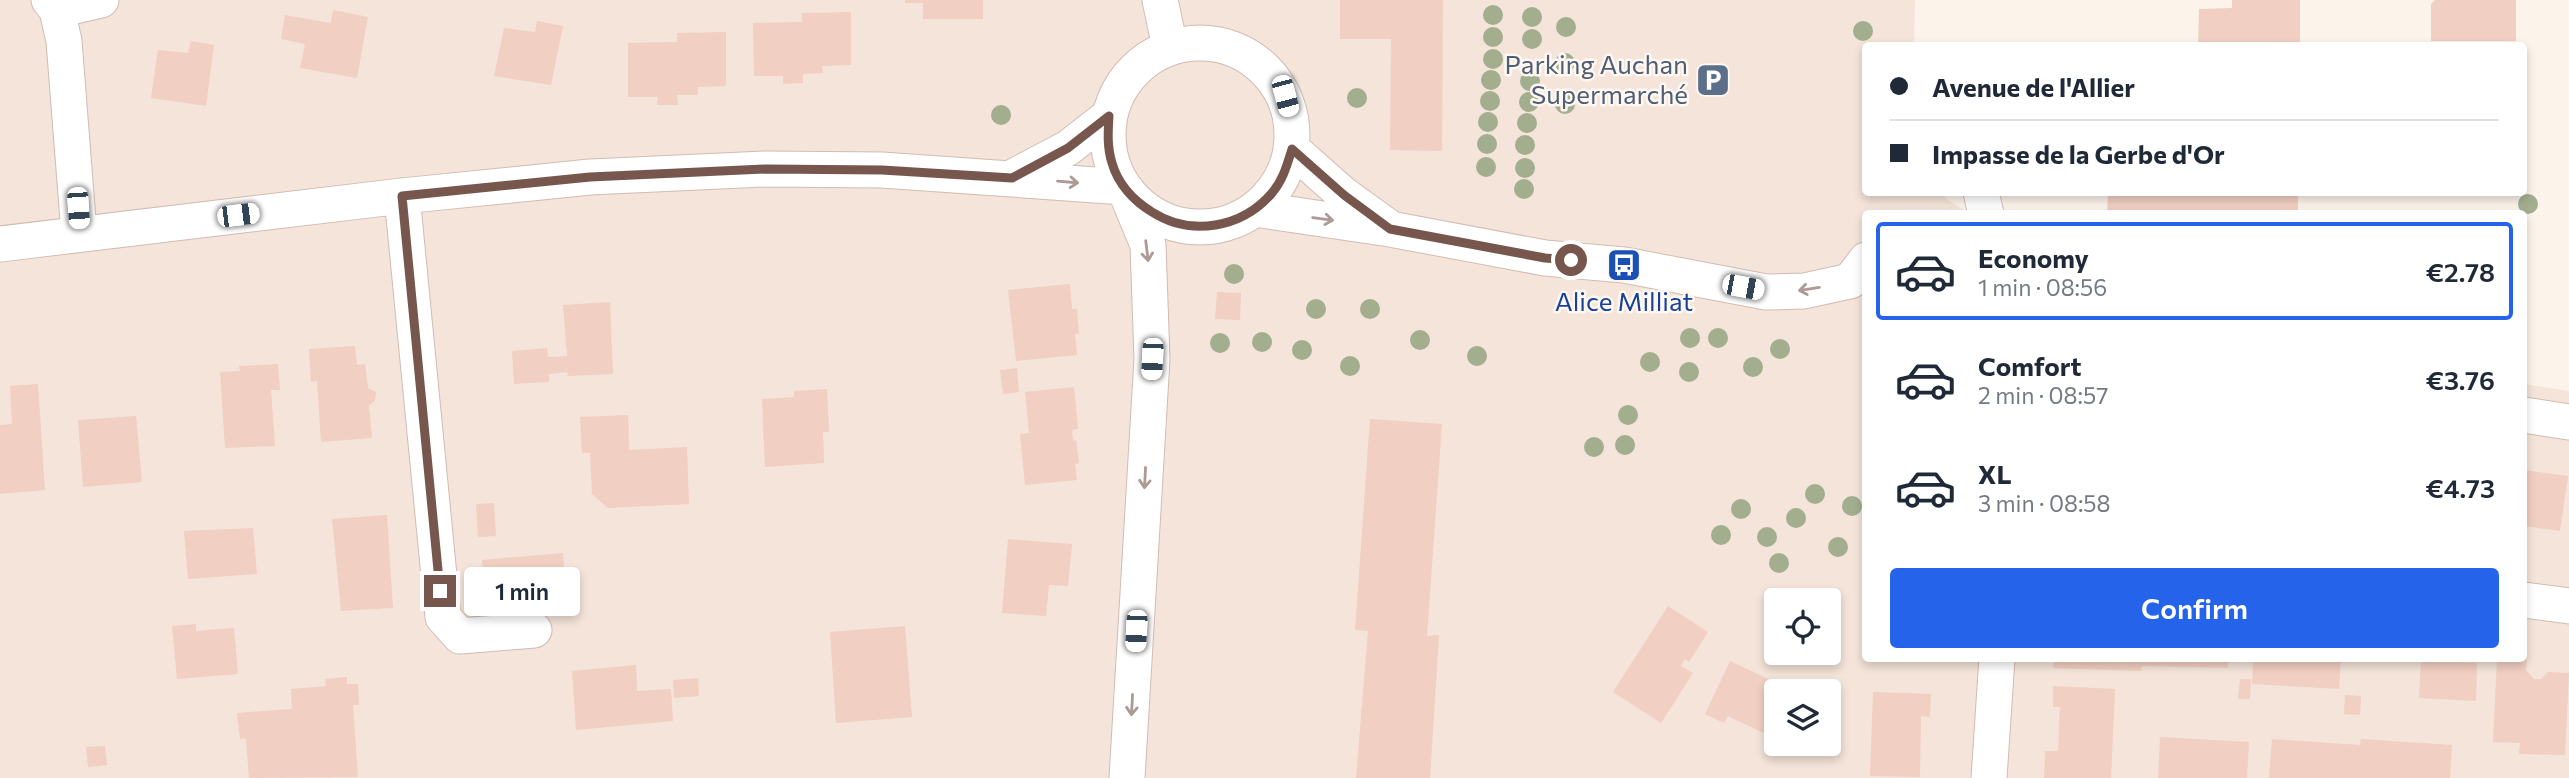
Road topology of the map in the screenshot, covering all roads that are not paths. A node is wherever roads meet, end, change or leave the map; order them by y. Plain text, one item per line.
1 (101, 0) edge
2 (1160, 0) edge
3 (53, 5) edge
4 (1170, 47) junction
5 (1109, 116) junction
6 (1292, 149) junction
7 (1012, 178) junction
8 (1124, 187) junction
9 (402, 196) junction
10 (1255, 209) junction
11 (1390, 229) junction
12 (79, 233) junction
13 (0, 244) edge
14 (1858, 271) edge
15 (2527, 415) edge
16 (2569, 422) edge
17 (2527, 600) edge
18 (2569, 606) edge
19 (534, 630) dead end
20 (1997, 662) edge
21 (1127, 778) edge
22 (1989, 778) edge

1 - 3 street
2 - 4 street
3 - 12 street
4 - 5 street
4 - 6 street
5 - 7 street
5 - 8 street
6 - 10 street
6 - 11 street
7 -> 8 street
7 - 9 street
8 - 10 street
8 -> 21 street
9 - 12 street
9 - 19 street
10 -> 11 street
14 -> 11 street
12 - 13 street
15 - 16 street
17 - 18 street
20 - 22 street

